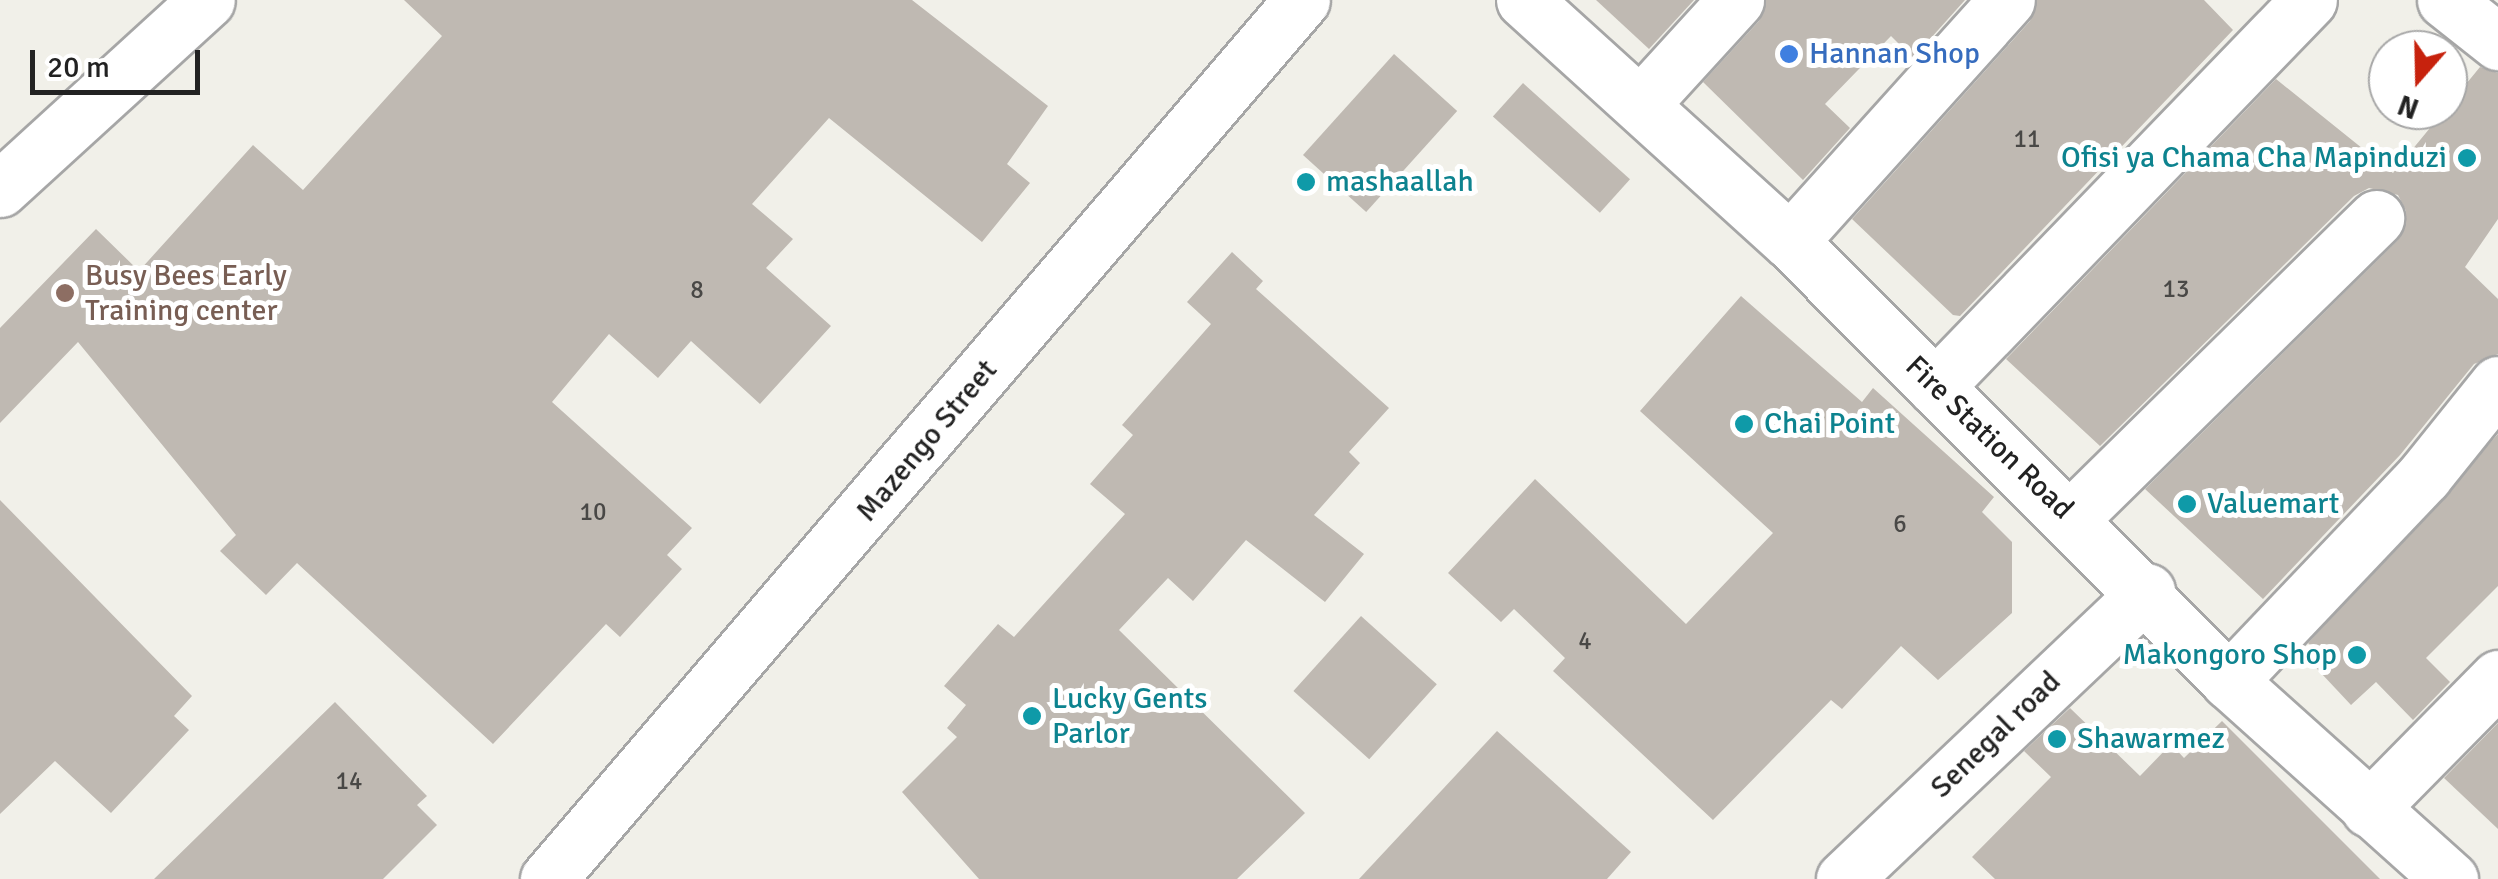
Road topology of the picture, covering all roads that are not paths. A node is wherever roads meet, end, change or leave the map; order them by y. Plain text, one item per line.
1 (206, 0) edge
2 (1302, 0) edge
3 (1524, 0) edge
4 (1736, 0) edge
5 (2008, 0) edge
6 (2446, 0) edge
7 (2286, 8) edge
8 (2498, 42) edge
9 (1641, 104) junction
10 (0, 188) edge
11 (2376, 218) dead end
12 (1790, 241) junction
13 (2498, 384) edge
14 (1934, 387) junction
15 (2071, 518) junction
16 (2147, 592) junction
17 (2498, 678) edge
18 (2229, 681) junction
19 (2369, 809) junction
20 (548, 879) edge
21 (1844, 879) edge
22 (2450, 879) edge

1 - 10 street
2 - 20 street, Mazengo Street
3 - 9 street, Fire Station Road
4 - 9 street
5 - 12 street
6 - 8 street
7 - 14 street
9 - 12 street, Fire Station Road
11 - 15 street
12 - 14 street, Fire Station Road
13 - 18 street
14 - 15 street, Fire Station Road
15 - 16 street, Fire Station Road
16 - 18 street, Fire Station Road
16 - 21 street, Senegal road
17 - 19 street
18 - 19 street, Fire Station Road
19 - 22 street, Fire Station Road

